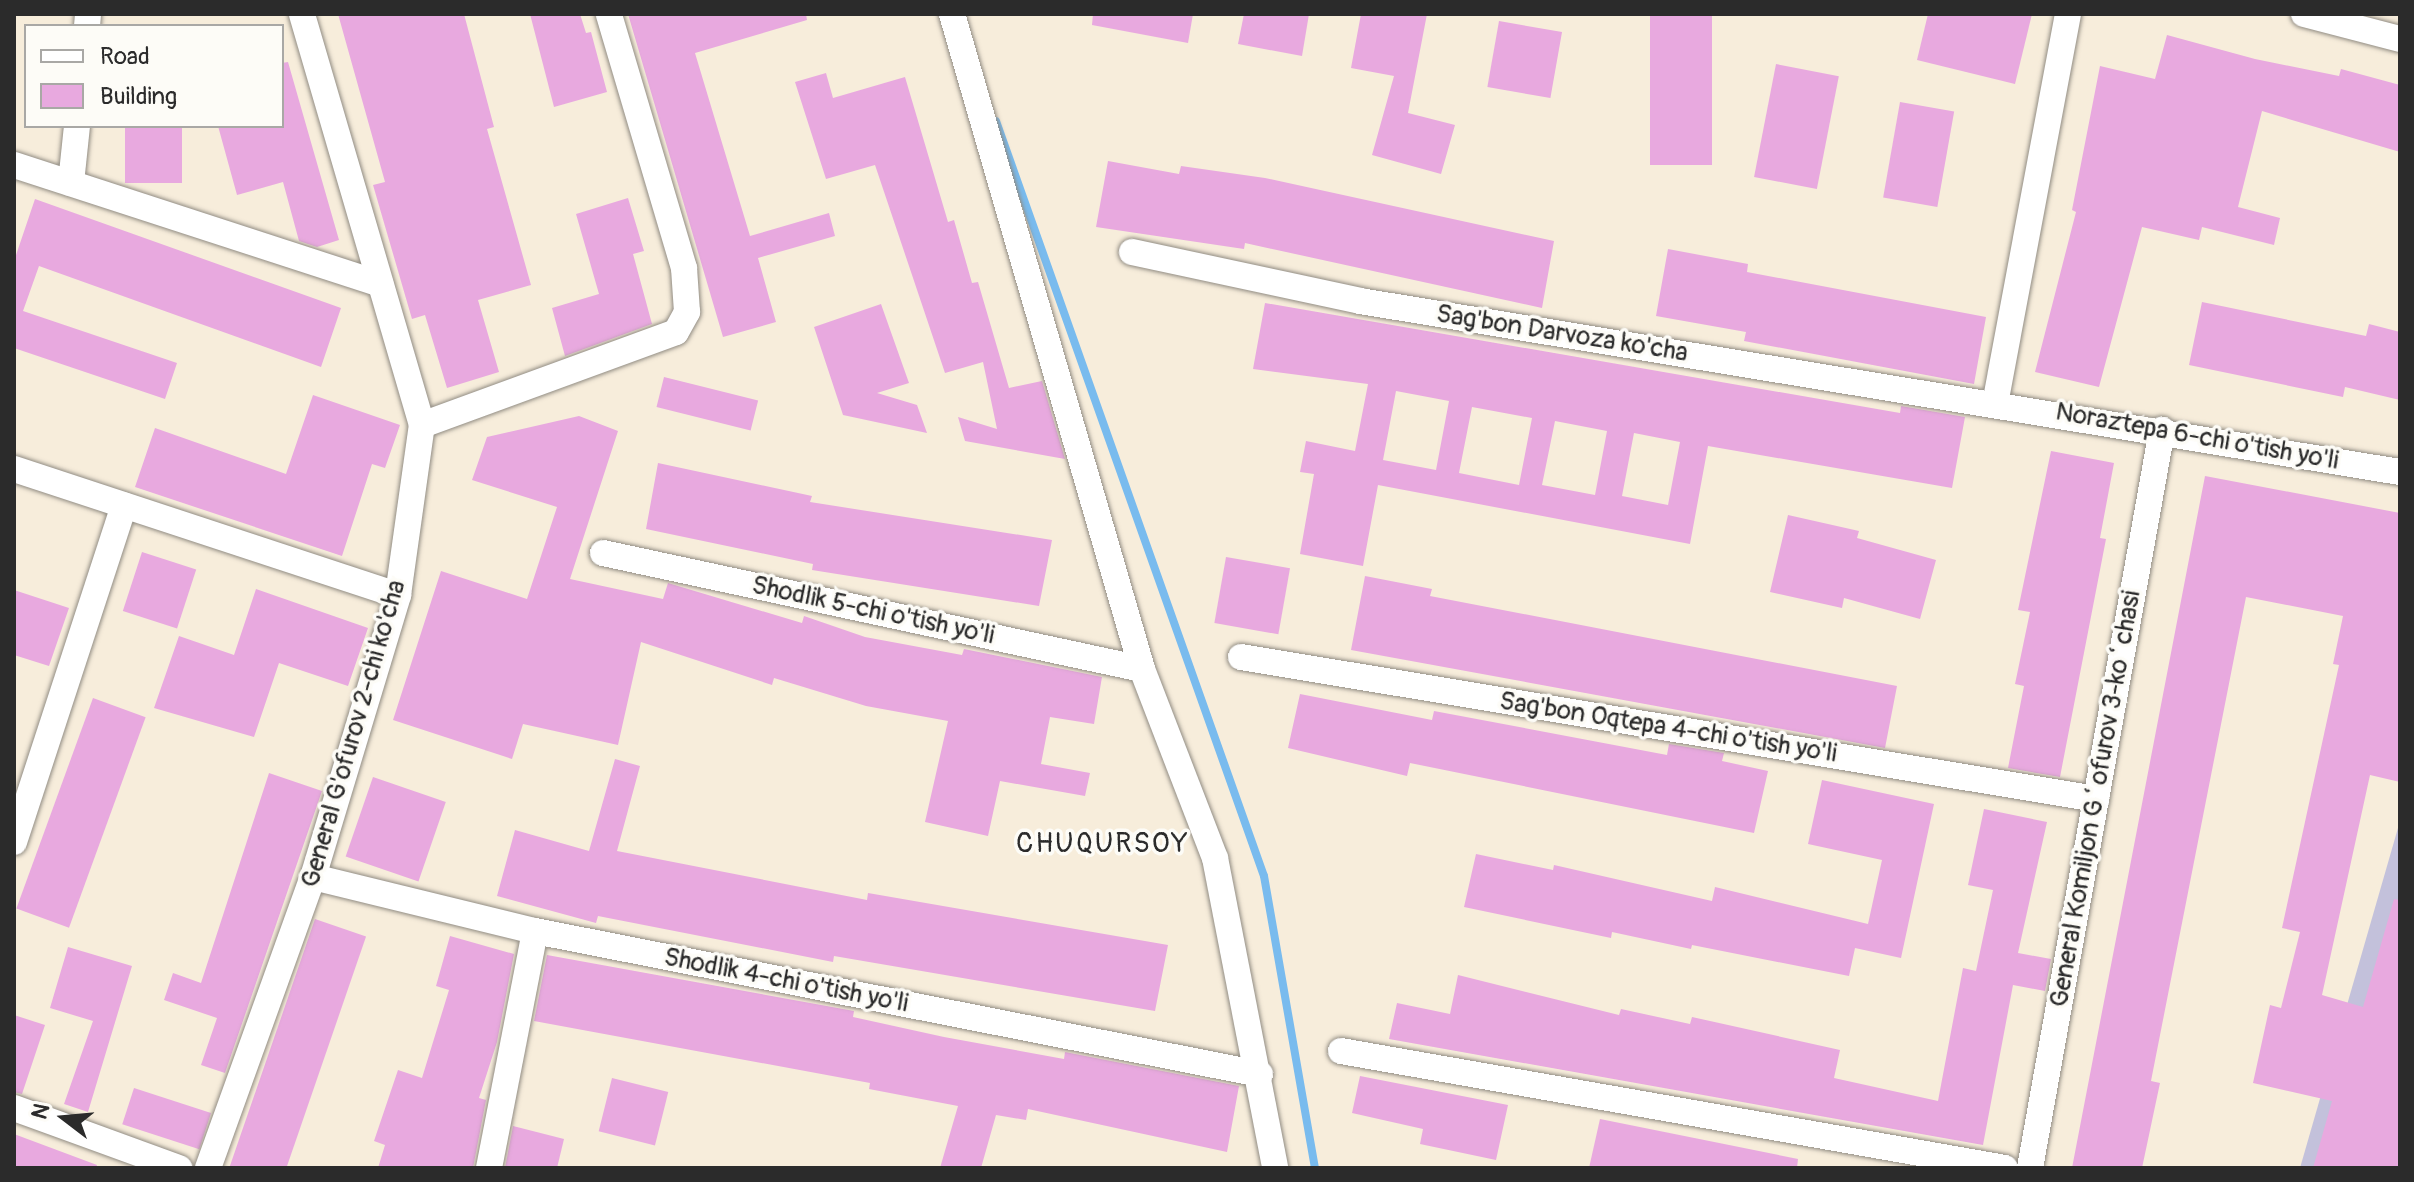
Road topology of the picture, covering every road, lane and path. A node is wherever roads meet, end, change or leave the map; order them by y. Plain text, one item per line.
1 (302, 14) edge
2 (609, 14) edge
3 (952, 14) edge
4 (2068, 14) edge
5 (2304, 14) edge
6 (2400, 39) edge
7 (77, 128) edge
8 (14, 165) edge
9 (71, 183) junction
10 (1132, 252) dead end
11 (380, 284) junction
12 (1995, 404) junction
13 (422, 425) junction
14 (2162, 430) junction
15 (14, 469) edge
16 (2400, 472) edge
17 (124, 505) junction
18 (603, 553) dead end
19 (398, 595) junction
20 (1241, 657) dead end
21 (1142, 669) junction
22 (2096, 799) junction
23 (14, 842) edge
24 (313, 877) junction
25 (535, 931) junction
26 (1341, 1051) dead end
27 (1260, 1074) junction
28 (14, 1108) edge
29 (179, 1168) edge
30 (208, 1168) edge
31 (489, 1168) edge
32 (1275, 1168) edge
33 (2005, 1168) edge
34 (2030, 1168) edge

1 - 11 street, General G'ofurov 2-chi ko'cha
2 - 13 street
3 - 21 street
4 - 12 street
5 - 6 street
7 - 9 street
8 - 9 street
9 - 11 street
10 - 12 street, Sag'bon Darvoza ko'cha
11 - 13 street, General G'ofurov 2-chi ko'cha
12 - 14 street, Noraztepa 6-chi o'tish yo'li
13 - 19 street, General G'ofurov 2-chi ko'cha
14 - 16 street, Noraztepa 6-chi o'tish yo'li
14 - 22 street, General Komiljon Gʻofurov 3-koʻchasi
15 - 17 street
17 - 19 street
17 - 23 street
18 - 21 street, Shodlik 5-chi o'tish yo'li
19 - 24 street, General G'ofurov 2-chi ko'cha
20 - 22 street, Sag'bon Oqtepa 4-chi o'tish yo'li
21 - 27 street
22 - 34 street, General Komiljon Gʻofurov 3-koʻchasi
24 - 25 street, Shodlik 4-chi o'tish yo'li
24 - 30 street, General G'ofurov 2-chi ko'cha
25 - 27 street, Shodlik 4-chi o'tish yo'li
25 - 31 street
26 - 33 street
27 - 32 street
28 - 29 street

